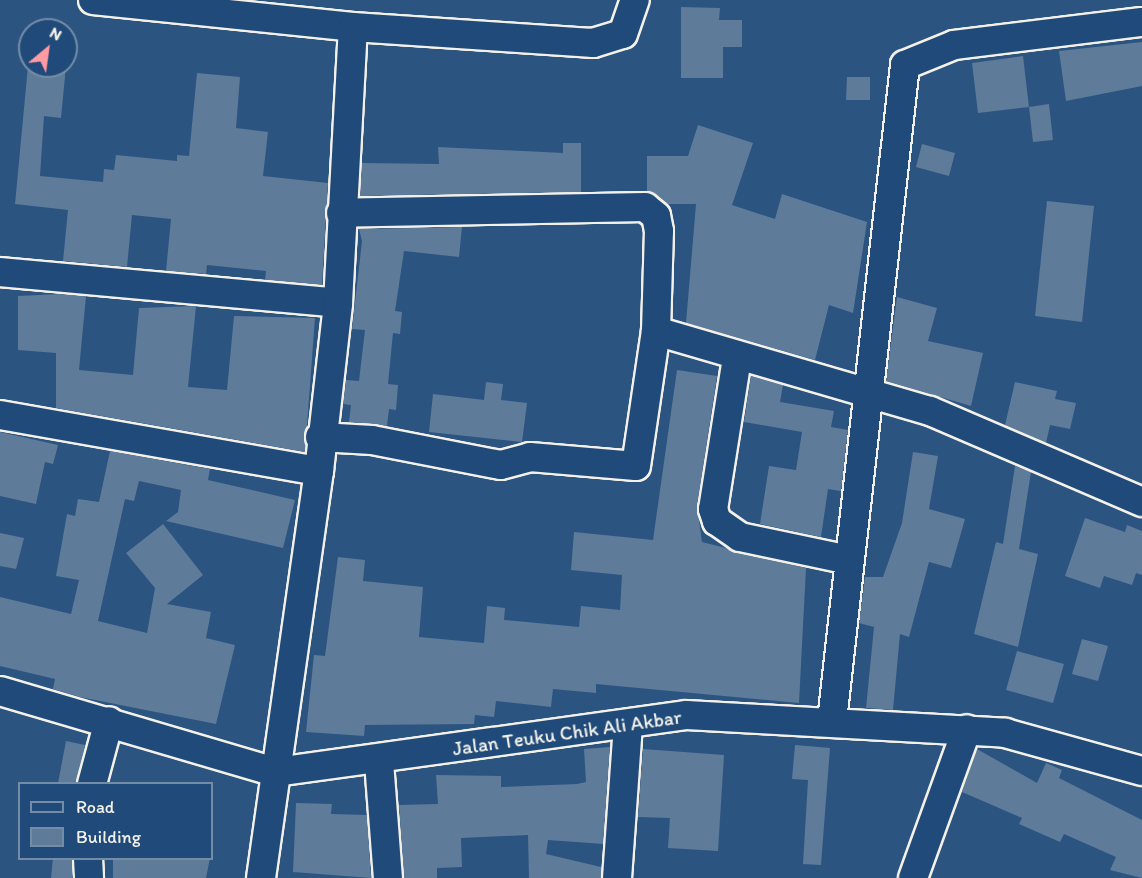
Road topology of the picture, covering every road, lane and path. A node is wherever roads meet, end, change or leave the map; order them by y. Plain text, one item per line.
1 (93, 0) edge
2 (634, 0) edge
3 (1142, 22) edge
4 (353, 27) junction
5 (341, 213) junction
6 (0, 272) edge
7 (338, 303) junction
8 (656, 331) junction
9 (737, 358) junction
10 (865, 394) junction
11 (0, 415) edge
12 (320, 437) junction
13 (320, 471) junction
14 (1142, 502) edge
15 (849, 560) junction
16 (0, 691) edge
17 (110, 721) junction
18 (832, 721) junction
19 (628, 726) junction
20 (967, 729) junction
21 (379, 762) junction
22 (1142, 771) edge
23 (276, 772) junction
24 (92, 782) edge
25 (88, 860) edge
26 (89, 878) edge
27 (261, 878) edge
28 (388, 878) edge
29 (617, 878) edge
30 (913, 878) edge

1 - 4 street
2 - 4 street
3 - 10 street
4 - 5 street
5 - 7 street
5 - 8 street
6 - 7 street
7 - 12 street
8 - 9 street
8 - 12 street
9 - 10 street
9 - 15 street
10 - 14 street
10 - 15 street
11 - 13 street
12 - 13 street
13 - 23 street
15 - 18 street
16 - 17 street, Jalan Teuku Chik Ali Akbar
17 - 23 street, Jalan Teuku Chik Ali Akbar
17 - 24 street
18 - 19 street, Jalan Teuku Chik Ali Akbar
18 - 20 street, Jalan Teuku Chik Ali Akbar
19 - 21 street, Jalan Teuku Chik Ali Akbar
19 - 29 street
20 - 22 street, Jalan Teuku Chik Ali Akbar
20 - 30 street
21 - 23 street, Jalan Teuku Chik Ali Akbar
21 - 28 street
23 - 27 street
25 - 26 street

